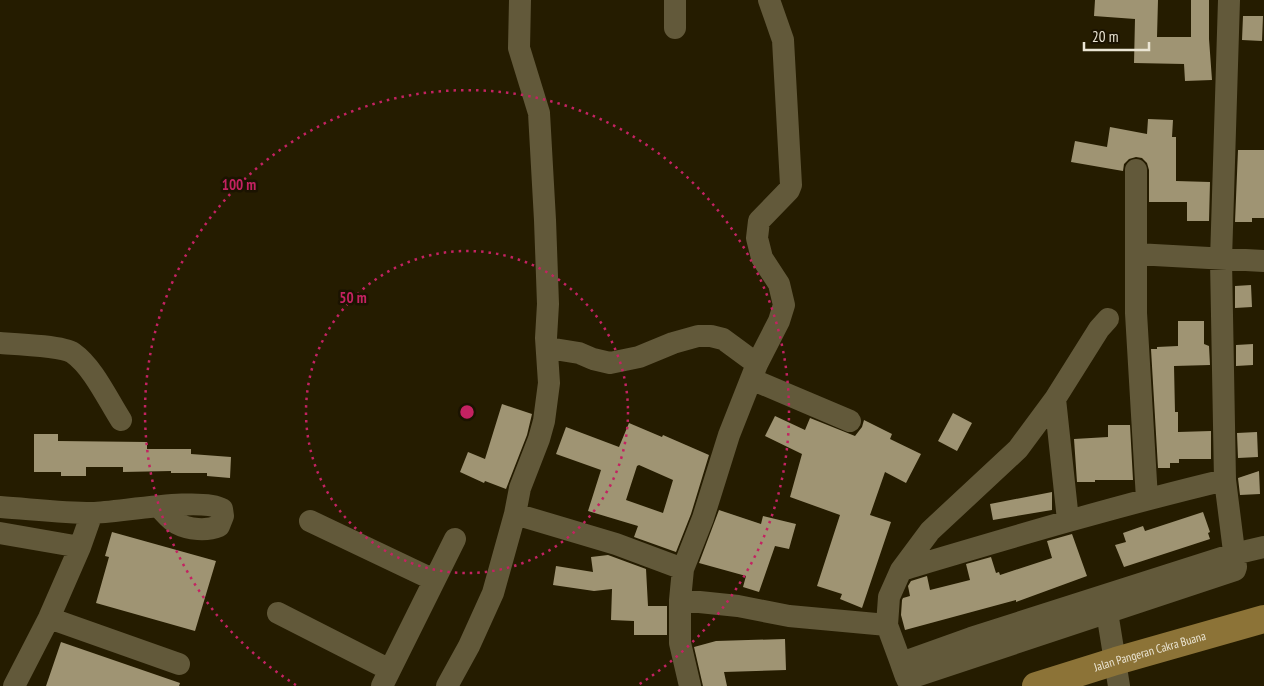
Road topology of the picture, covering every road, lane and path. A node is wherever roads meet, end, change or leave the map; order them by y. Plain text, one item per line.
1 (520, 0) edge
2 (675, 0) edge
3 (769, 0) edge
4 (1229, 0) edge
5 (675, 28) dead end
6 (1136, 170) dead end
7 (1136, 254) junction
8 (1221, 260) junction
9 (1264, 261) edge
10 (1108, 319) dead end
11 (0, 343) edge
12 (548, 348) junction
13 (754, 372) junction
14 (1055, 399) junction
15 (120, 420) dead end
16 (850, 421) dead end
17 (1225, 480) junction
18 (1147, 499) junction
19 (0, 507) edge
20 (159, 507) dead end
21 (92, 513) junction
22 (515, 514) junction
23 (1068, 520) junction
24 (310, 521) dead end
25 (0, 533) edge
26 (455, 539) dead end
27 (80, 547) junction
28 (1264, 547) edge
29 (1234, 554) junction
30 (683, 569) junction
31 (901, 570) junction
32 (434, 580) junction
33 (680, 600) junction
34 (1104, 604) junction
35 (278, 613) dead end
36 (49, 618) junction
37 (1264, 619) edge
38 (887, 625) junction
39 (179, 664) dead end
40 (906, 676) edge
41 (1118, 676) edge
42 (386, 678) edge
43 (14, 686) edge
44 (447, 686) edge
45 (690, 686) edge
46 (1036, 686) edge

1 - 12 street
2 - 5 street
3 - 13 street
4 - 8 street
6 - 7 street
7 - 8 street
7 - 18 street
8 - 9 street
8 - 17 street
10 - 14 street
11 - 15 street
12 - 13 street
12 - 22 street
13 - 16 street
13 - 30 street
14 - 23 street
14 - 31 street
17 - 18 street
17 - 29 street
18 - 23 street
19 - 21 street
20 - 21 street
21 - 27 street
22 - 30 street
22 - 44 street
23 - 31 street
24 - 32 street
25 - 27 street
26 - 32 street
27 - 36 street
28 - 29 street
29 - 34 street
30 - 33 street
31 - 38 street
32 - 42 street
33 - 38 street
33 - 45 street
34 - 40 street
34 - 41 street
35 - 42 street
36 - 39 street
36 - 43 street
37 - 41 main road, Jalan Pangeran Cakra Buana
38 - 40 street
41 - 46 main road, Jalan Pangeran Cakra Buana

